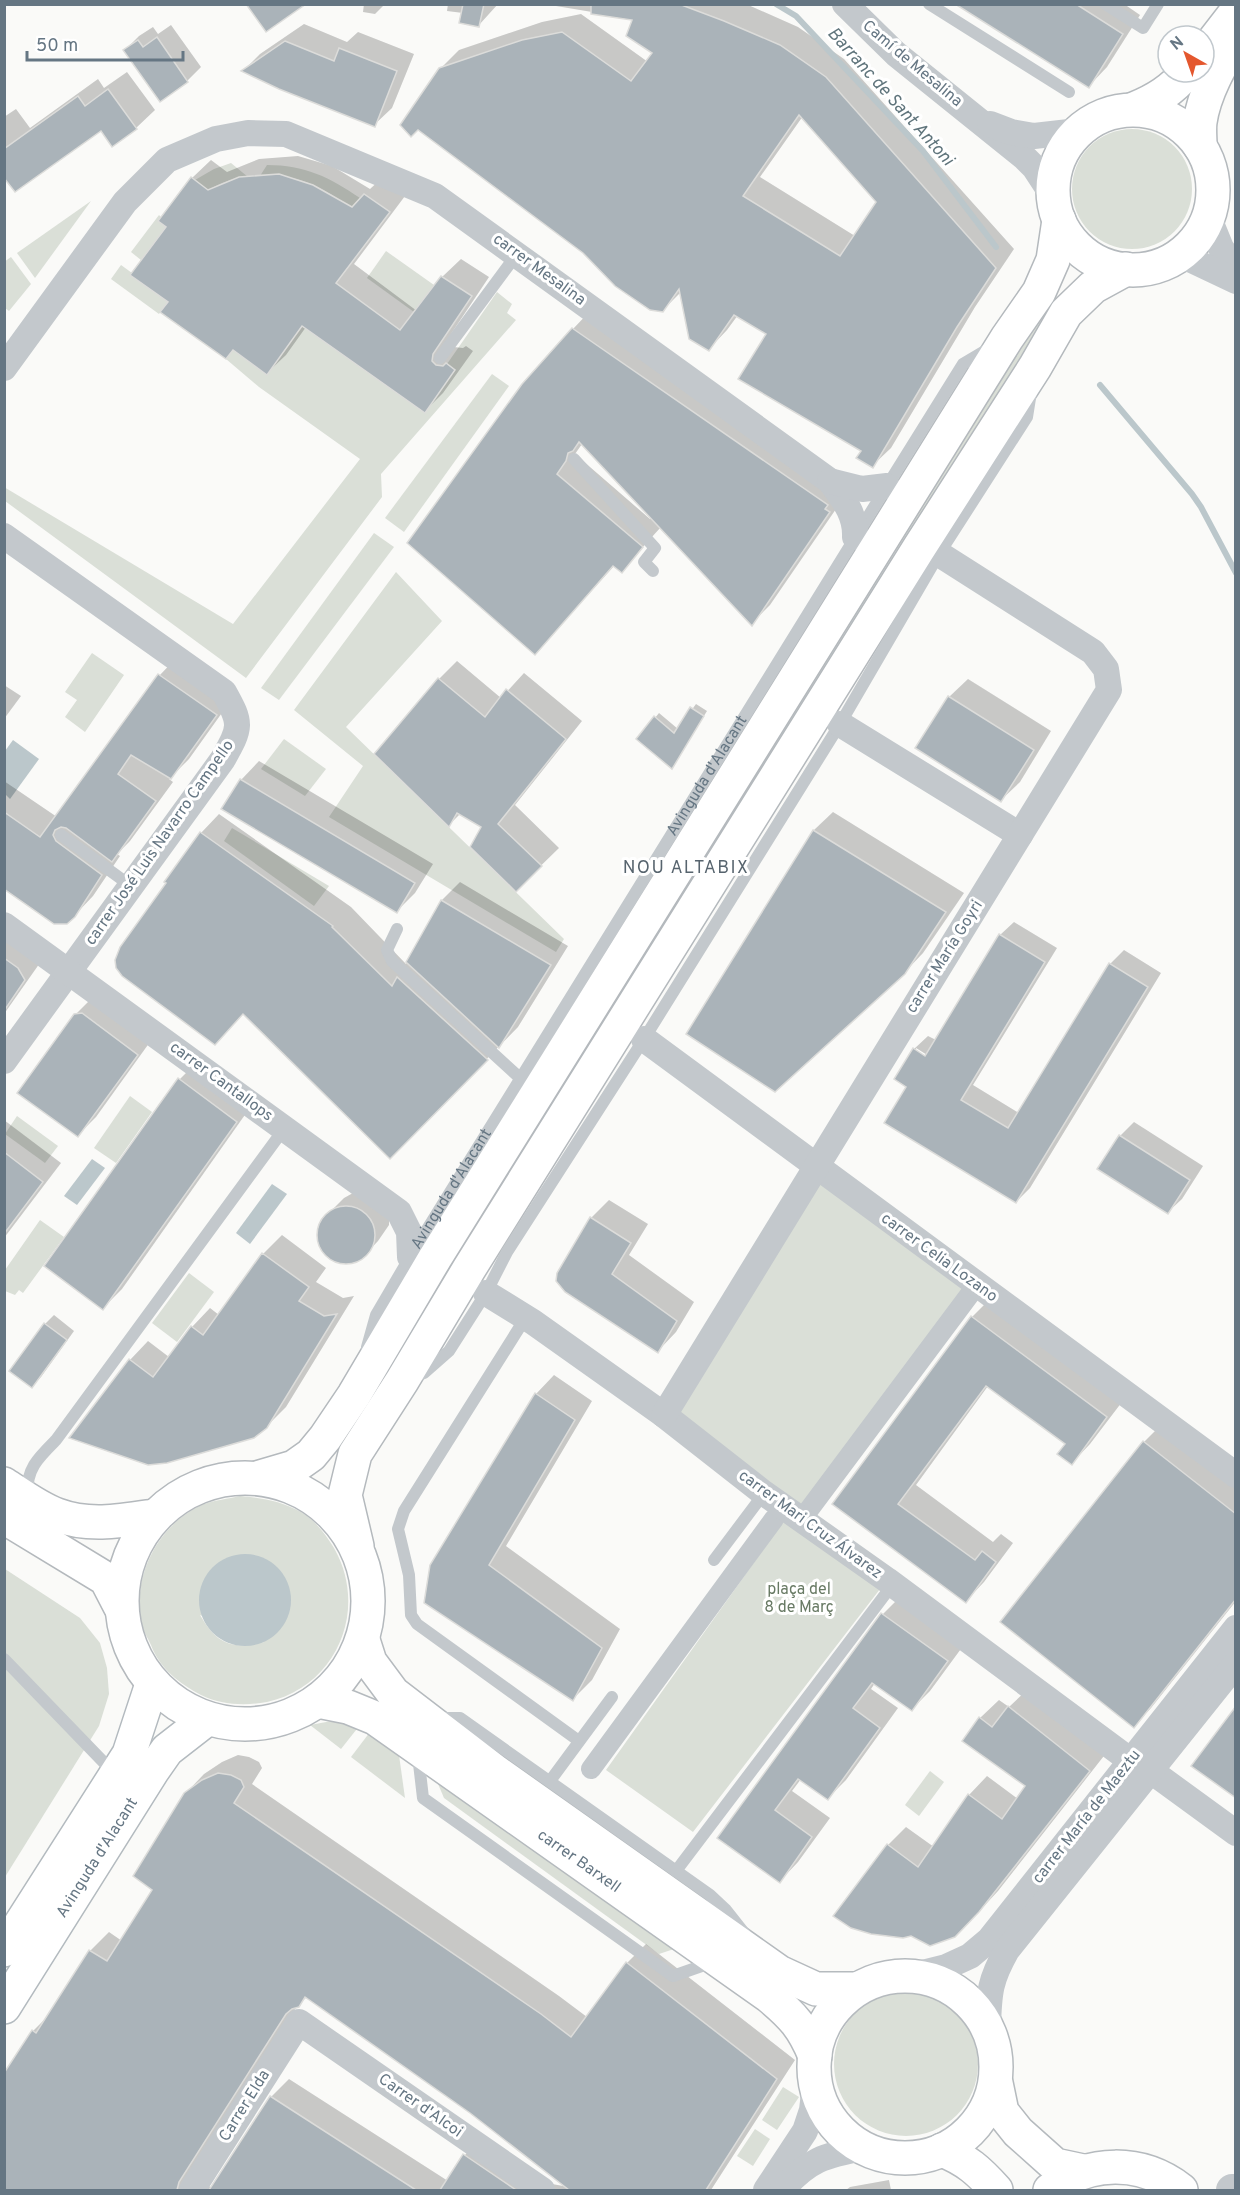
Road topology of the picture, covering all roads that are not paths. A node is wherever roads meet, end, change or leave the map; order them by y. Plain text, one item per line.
1 (845, 4) edge
2 (929, 4) edge
3 (1105, 4) edge
4 (1158, 4) edge
5 (1236, 12) edge
6 (1216, 38) edge
7 (1236, 39) edge
8 (1178, 84) edge
9 (1069, 92) dead end
10 (1134, 110) junction
11 (981, 121) junction
12 (1078, 131) junction
13 (1200, 146) junction
14 (1056, 208) junction
15 (1208, 216) junction
16 (517, 254) junction
17 (1179, 255) junction
18 (1236, 268) edge
19 (1126, 269) junction
20 (1236, 280) edge
21 (1007, 338) junction
22 (440, 358) dead end
23 (1035, 366) junction
24 (4, 368) edge
25 (574, 459) dead end
26 (830, 481) junction
27 (887, 486) junction
28 (4, 536) edge
29 (855, 537) junction
30 (939, 554) junction
31 (653, 571) dead end
32 (840, 724) junction
33 (61, 835) dead end
34 (1020, 835) junction
35 (131, 886) junction
36 (4, 925) edge
37 (397, 928) dead end
38 (69, 972) junction
39 (644, 1039) junction
40 (4, 1061) edge
41 (520, 1078) junction
42 (284, 1129) junction
43 (816, 1167) junction
44 (410, 1257) junction
45 (976, 1286) junction
46 (486, 1293) junction
47 (526, 1317) junction
48 (402, 1381) junction
49 (354, 1395) junction
50 (664, 1415) junction
51 (1236, 1475) edge
52 (260, 1477) junction
53 (760, 1491) junction
54 (12, 1493) edge
55 (154, 1516) junction
56 (774, 1519) dead end
57 (802, 1519) junction
58 (357, 1546) junction
59 (714, 1560) dead end
60 (893, 1584) junction
61 (120, 1606) junction
62 (1236, 1628) edge
63 (363, 1640) junction
64 (4, 1659) edge
65 (1236, 1664) edge
66 (152, 1684) junction
67 (612, 1697) dead end
68 (318, 1701) junction
69 (203, 1722) junction
70 (422, 1733) junction
71 (579, 1741) junction
72 (1141, 1766) junction
73 (591, 1769) dead end
74 (116, 1775) junction
75 (550, 1781) junction
76 (1236, 1833) edge
77 (57, 1867) junction
78 (676, 1871) junction
79 (26, 1891) dead end
80 (4, 1950) edge
81 (762, 1960) junction
82 (914, 1975) junction
83 (856, 1989) junction
84 (4, 2007) edge
85 (298, 2022) joint
86 (988, 2026) junction
87 (815, 2071) junction
88 (996, 2083) junction
89 (864, 2148) junction
90 (942, 2150) junction
91 (1083, 2171) junction
92 (192, 2190) edge
93 (542, 2190) edge
94 (766, 2190) edge
95 (782, 2190) edge
96 (996, 2190) edge
97 (1050, 2190) edge
98 (1183, 2190) edge

1 - 11 street, Camí de Mesalina
2 - 9 lane
3 - 4 lane
5 - 6 main road
7 - 13 main road
8 - 10 main road
10 - 12 main road
10 - 13 main road
11 - 12 street, Camí de Mesalina
11 - 14 street, Camí de Mesalina
12 - 14 main road
13 - 15 main road
14 - 19 main road
14 - 21 main road, Avinguda d'Alacant
15 - 17 main road
15 - 18 street
16 - 22 lane
16 - 24 street, carrer Mesalina
16 - 26 street, carrer Mesalina
17 - 19 main road
17 - 20 street
19 - 23 main road
21 - 27 lane, Avinguda d'Alacant
21 - 49 main road, Avinguda d'Alacant
23 - 30 lane
23 - 48 main road
25 - 31 lane
26 - 27 street, carrer Mesalina
26 - 29 street, carrer Mesalina
27 - 29 lane, Avinguda d'Alacant
28 - 35 street, carrer José Luis Navarro Campello
29 - 41 lane, Avinguda d'Alacant
30 - 32 lane
30 - 34 street, carrer María Goyri
32 - 34 street
32 - 39 lane
33 - 35 lane
34 - 43 street, carrer María Goyri
35 - 38 street, carrer José Luis Navarro Campello
36 - 38 street, carrer Cantallops
37 - 41 lane
38 - 40 street, carrer José Luis Navarro Campello
38 - 42 street, carrer Cantallops
39 - 43 street, carrer Celia Lozano
39 - 46 lane
41 - 44 lane, Avinguda d'Alacant
42 - 44 street, carrer Cantallops
42 - 54 lane
43 - 45 street, carrer Celia Lozano
43 - 50 street, carrer María Goyri
44 - 49 lane, Avinguda d'Alacant
45 - 51 street, carrer Celia Lozano
45 - 57 street
46 - 47 street, carrer Mari Cruz Álvarez
46 - 48 lane
47 - 50 street, carrer Mari Cruz Álvarez
47 - 71 lane
48 - 58 main road
49 - 52 main road, Avinguda d'Alacant
50 - 53 street, carrer Mari Cruz Álvarez
52 - 55 main road
52 - 58 main road
53 - 57 street, carrer Mari Cruz Álvarez
53 - 59 lane
54 - 55 main road
54 - 61 main road
55 - 61 main road
56 - 73 street
57 - 60 street, carrer Mari Cruz Álvarez
58 - 63 main road
60 - 72 street, carrer Mari Cruz Álvarez
60 - 78 lane
61 - 66 main road
62 - 72 street, carrer María de Maeztu
63 - 68 main road
63 - 70 main road, carrer Barxell
64 - 74 lane
65 - 72 street, carrer María de Maeztu
66 - 69 main road
66 - 74 main road, Avinguda d'Alacant
67 - 71 lane
68 - 69 main road
68 - 70 main road, carrer Barxell
69 - 84 main road, Avinguda d'Alacant
70 - 75 lane
70 - 81 main road, carrer Barxell
70 - 87 main road, carrer Barxell
71 - 75 lane
72 - 76 street, carrer Mari Cruz Álvarez
72 - 82 street, carrer María de Maeztu
72 - 86 street, carrer María de Maeztu
74 - 77 main road, Avinguda d'Alacant
75 - 78 lane
77 - 79 lane
77 - 80 main road, Avinguda d'Alacant
78 - 81 lane
81 - 83 main road, carrer Barxell
82 - 83 main road
82 - 86 main road
83 - 87 main road
85 - 92 street, Carrer Elda
85 - 93 street, Carrer d'Alcoi
86 - 88 main road
87 - 89 main road
87 - 94 street
88 - 90 main road
88 - 91 main road
89 - 90 main road
89 - 95 street
90 - 96 main road
91 - 97 main road
91 - 98 main road

